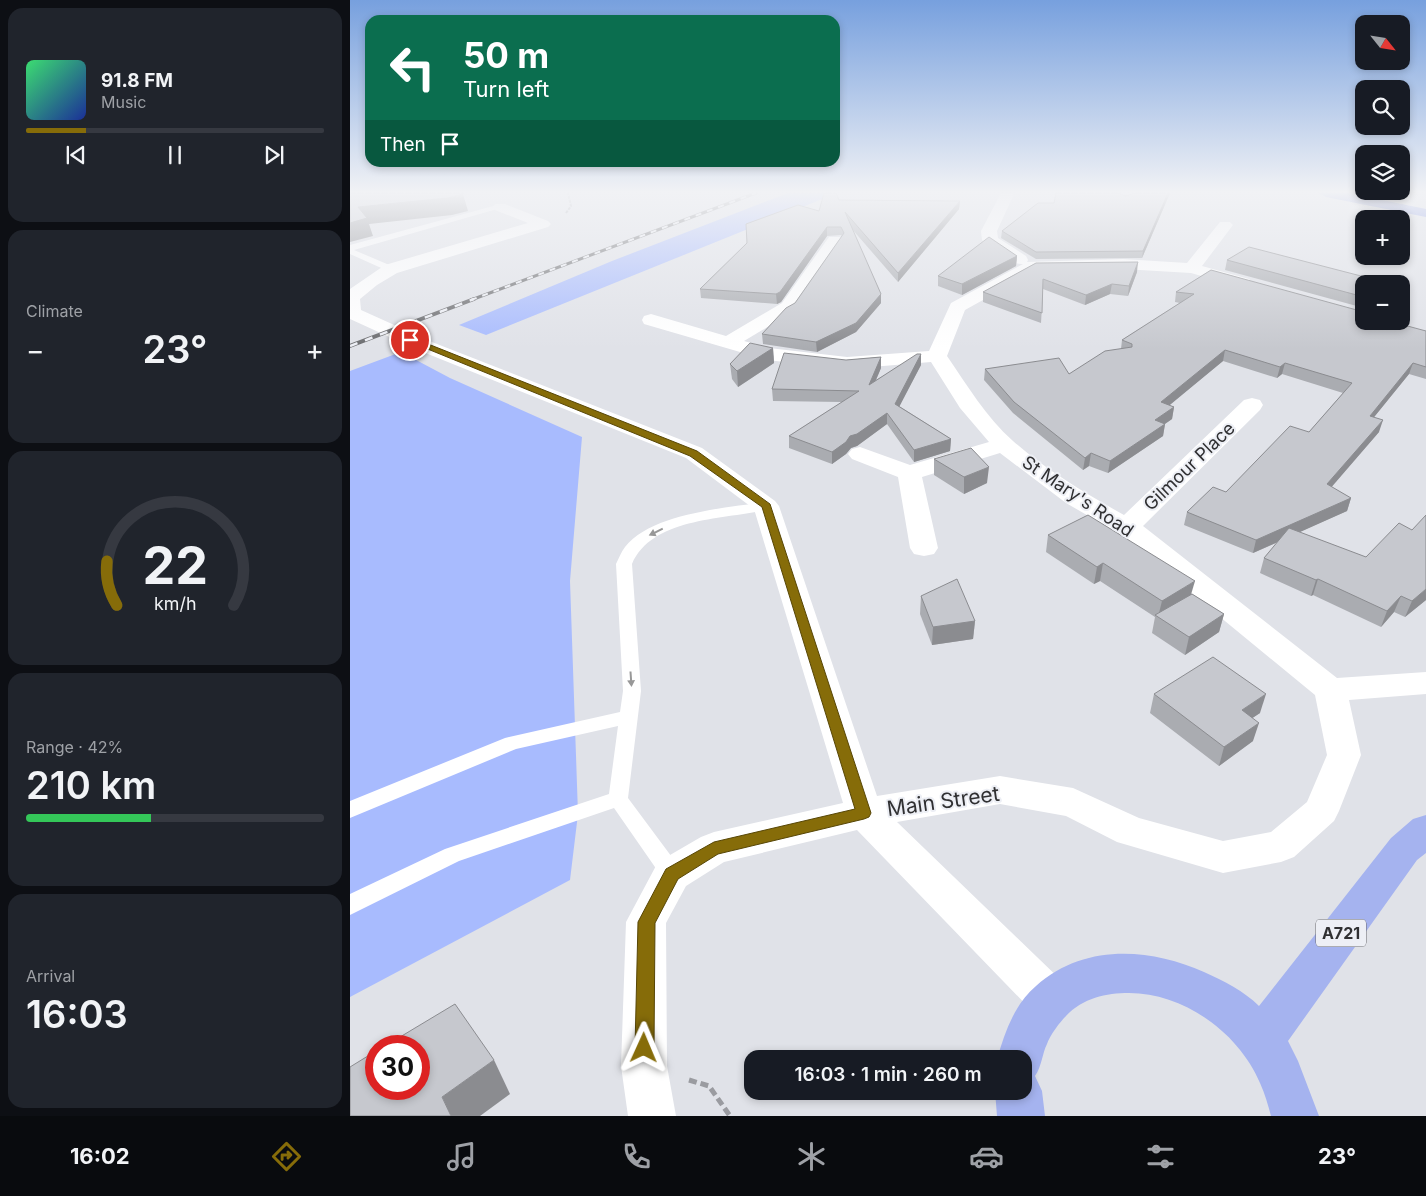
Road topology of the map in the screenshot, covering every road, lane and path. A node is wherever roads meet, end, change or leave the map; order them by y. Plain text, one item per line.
1 (367, 245) edge
2 (473, 245) edge
3 (831, 245) edge
4 (997, 245) edge
5 (1210, 245) edge
6 (350, 250) edge
7 (1032, 266) junction
8 (1192, 268) junction
9 (391, 270) junction
10 (1258, 287) edge
11 (351, 313) edge
12 (651, 320) dead end
13 (729, 342) junction
14 (937, 356) junction
15 (1252, 405) dead end
16 (1004, 445) junction
17 (860, 454) dead end
18 (909, 473) junction
19 (766, 506) junction
20 (1127, 527) junction
21 (924, 548) dead end
22 (1426, 683) edge
23 (1330, 690) junction
24 (629, 717) junction
25 (618, 799) junction
26 (350, 810) edge
27 (864, 813) junction
28 (1426, 830) edge
29 (672, 874) junction
30 (350, 904) edge
31 (1051, 1000) junction
32 (1261, 1040) junction
33 (1022, 1050) edge
34 (1019, 1100) edge
35 (652, 1116) edge
36 (1021, 1116) edge
37 (1295, 1116) edge

1 - 6 lane
2 - 9 street
3 - 13 street
4 - 7 street
5 - 8 street
6 - 9 lane
7 - 8 street
7 - 14 street
8 - 10 street
9 - 11 street
11 - 19 street
12 - 13 street
13 - 14 street
14 - 16 street, St Mary's Road
15 - 20 street, Gilmour Place
16 - 18 street
16 - 20 street, St Mary's Road
17 - 18 street
18 - 21 street
19 -> 24 lane
19 - 27 street
20 - 23 street, St Mary's Road
22 - 23 street
23 - 27 street, Main Street
24 - 25 lane
24 - 26 lane
25 - 29 lane
25 - 30 lane
27 - 29 street, Main Street
27 - 31 street
28 - 32 main road, A721
29 - 35 street, Main Street
31 - 32 main road
31 - 33 main road
32 - 37 main road
34 - 36 main road

